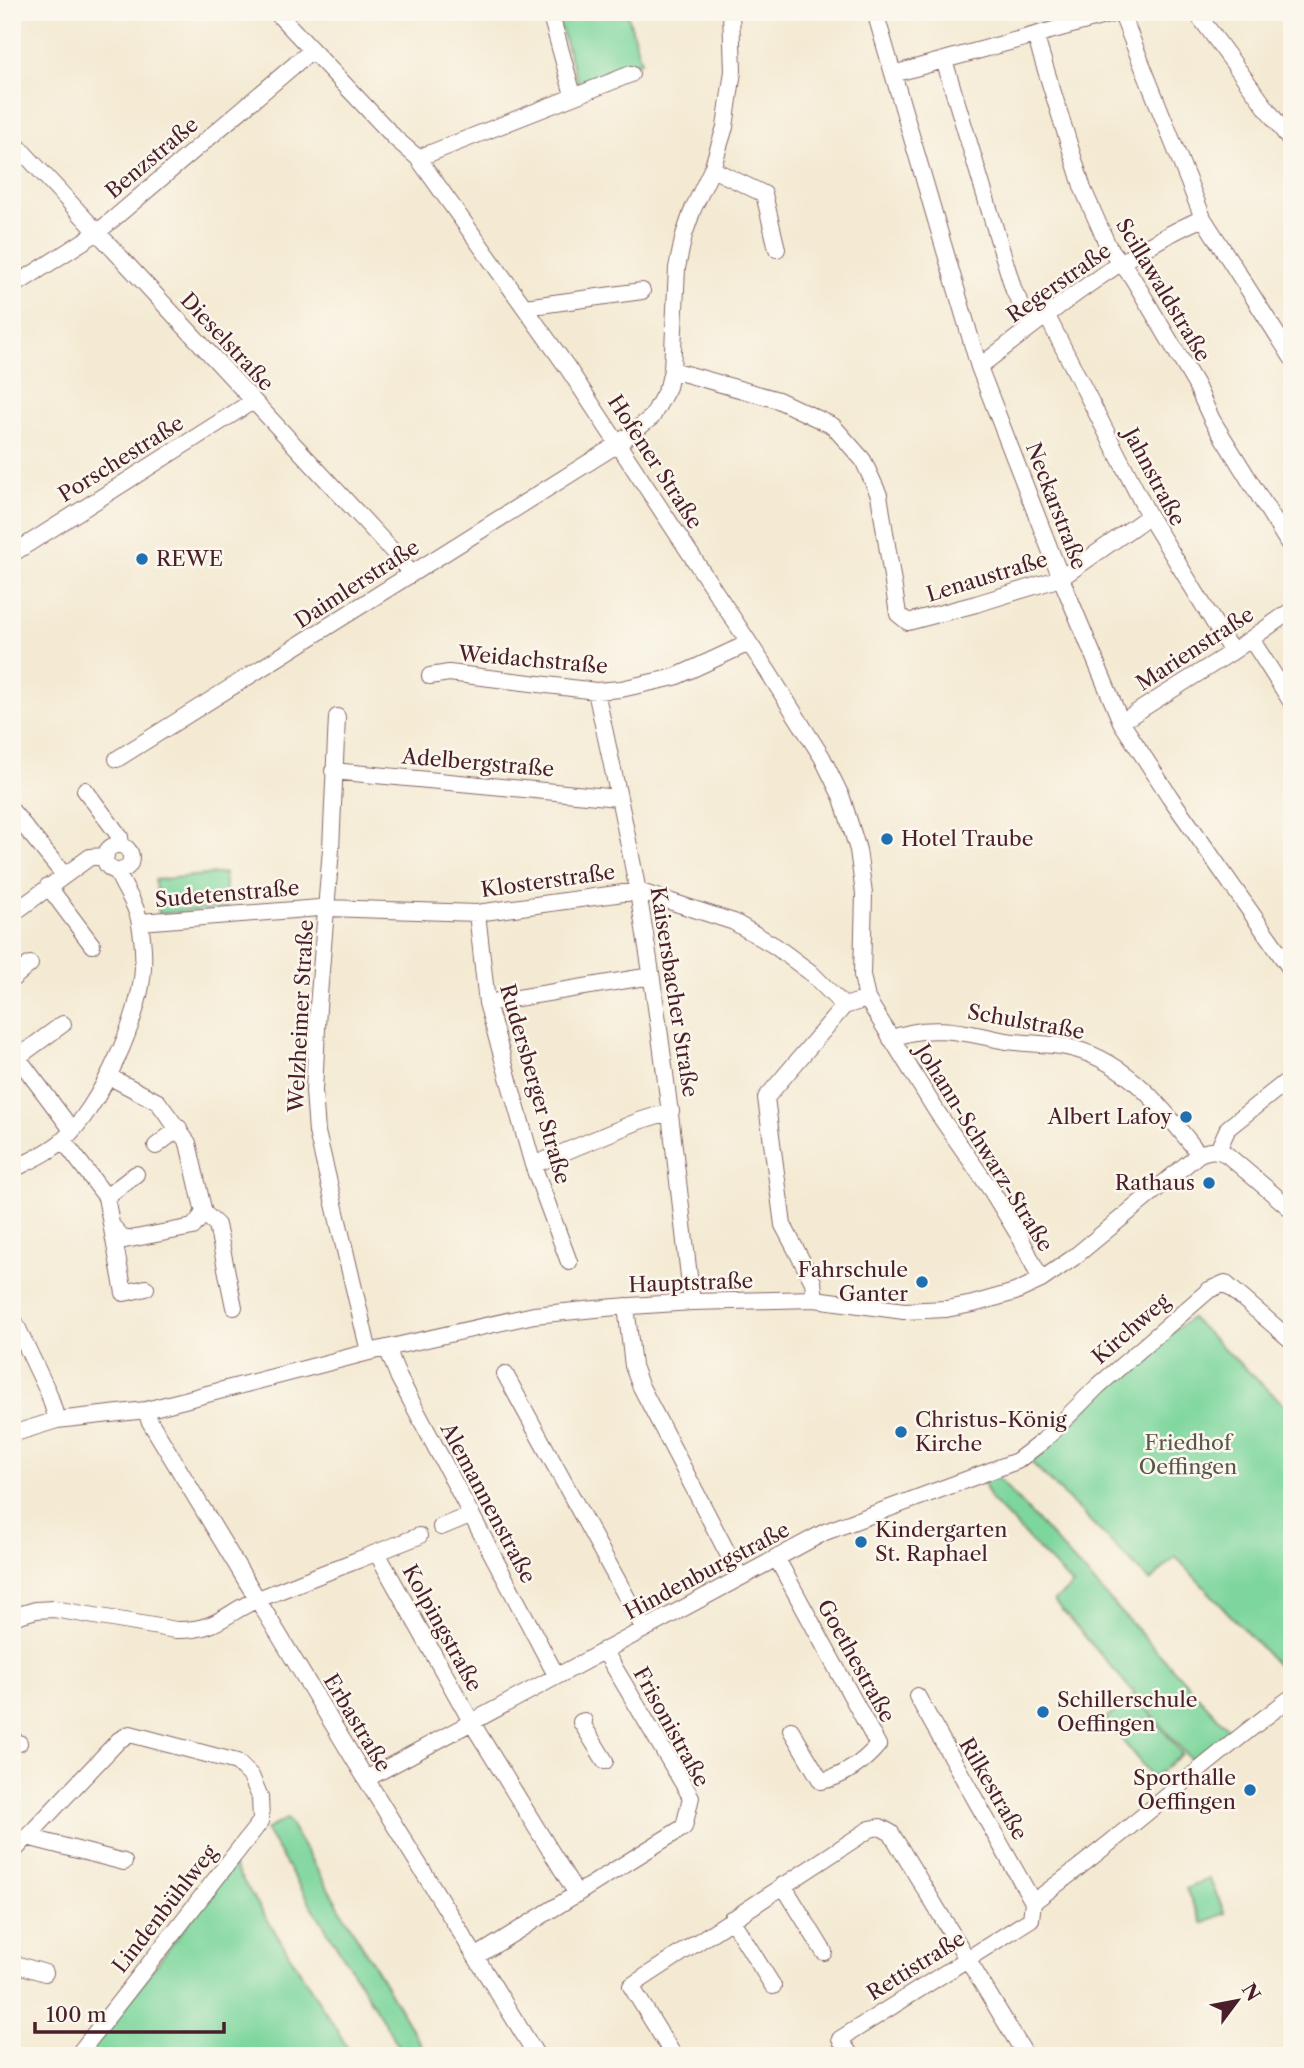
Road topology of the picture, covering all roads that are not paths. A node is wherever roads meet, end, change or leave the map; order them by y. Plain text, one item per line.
1 (276, 12) edge
2 (550, 12) edge
3 (731, 12) edge
4 (875, 12) edge
5 (1120, 12) edge
6 (1196, 12) edge
7 (1035, 35) junction
8 (312, 50) junction
9 (944, 60) junction
10 (631, 74) dead end
11 (893, 74) junction
12 (573, 95) junction
13 (12, 140) edge
14 (1292, 143) edge
15 (418, 158) junction
16 (712, 169) junction
17 (1203, 218) junction
18 (98, 232) junction
19 (777, 249) dead end
20 (1121, 263) junction
21 (12, 287) edge
22 (642, 291) dead end
23 (525, 307) junction
24 (1047, 316) junction
25 (1032, 326) junction
26 (1292, 358) edge
27 (979, 367) junction
28 (672, 370) junction
29 (253, 401) junction
30 (618, 444) junction
31 (1149, 516) junction
32 (1292, 549) edge
33 (12, 554) edge
34 (410, 573) junction
35 (1061, 578) junction
36 (1292, 610) edge
37 (1251, 639) junction
38 (749, 643) junction
39 (1232, 652) junction
40 (430, 676) dead end
41 (596, 691) junction
42 (1292, 703) edge
43 (337, 718) dead end
44 (1121, 722) junction
45 (117, 759) dead end
46 (333, 771) junction
47 (85, 790) dead end
48 (618, 798) junction
49 (12, 811) edge
50 (121, 845) junction
51 (106, 856) junction
52 (117, 871) junction
53 (64, 875) junction
54 (48, 886) junction
55 (638, 891) junction
56 (12, 908) edge
57 (323, 908) junction
58 (477, 912) junction
59 (140, 922) junction
60 (92, 945) dead end
61 (30, 964) dead end
62 (1292, 971) edge
63 (651, 976) junction
64 (12, 979) edge
65 (867, 999) junction
66 (487, 1003) junction
67 (844, 1006) junction
68 (63, 1024) dead end
69 (891, 1039) junction
70 (15, 1054) edge
71 (108, 1076) junction
72 (1292, 1077) edge
73 (671, 1111) junction
74 (179, 1128) junction
75 (68, 1135) junction
76 (156, 1146) dead end
77 (1218, 1150) junction
78 (1199, 1154) junction
79 (533, 1165) junction
80 (12, 1170) edge
81 (136, 1174) dead end
82 (106, 1197) junction
83 (1292, 1210) edge
84 (204, 1213) junction
85 (111, 1224) junction
86 (569, 1262) dead end
87 (1041, 1280) junction
88 (146, 1288) dead end
89 (816, 1299) junction
90 (692, 1303) junction
91 (626, 1306) junction
92 (234, 1307) dead end
93 (12, 1316) edge
94 (1292, 1341) edge
95 (387, 1348) junction
96 (369, 1352) junction
97 (505, 1374) dead end
98 (146, 1410) junction
99 (1071, 1415) joint
100 (57, 1420) junction
101 (12, 1434) edge
102 (470, 1515) junction
103 (441, 1527) dead end
104 (419, 1536) dead end
105 (377, 1553) junction
106 (776, 1557) junction
107 (740, 1577) junction
108 (257, 1599) junction
109 (12, 1617) edge
110 (644, 1629) junction
111 (604, 1650) junction
112 (556, 1675) junction
113 (917, 1696) dead end
114 (1292, 1697) edge
115 (584, 1721) dead end
116 (472, 1723) junction
117 (791, 1730) dead end
118 (605, 1761) dead end
119 (366, 1779) junction
120 (27, 1836) junction
121 (12, 1853) edge
122 (124, 1862) dead end
123 (783, 1885) junction
124 (577, 1894) junction
125 (1033, 1902) junction
126 (731, 1919) junction
127 (824, 1952) dead end
128 (477, 1956) junction
129 (966, 1960) junction
130 (12, 1963) edge
131 (45, 1973) dead end
132 (773, 1986) dead end
133 (77, 2056) edge
134 (537, 2056) edge
135 (674, 2056) edge
136 (851, 2056) edge
137 (1026, 2056) edge

1 - 8 street, Hofener Straße
2 - 12 street
3 - 16 street, Daimlerstraße
4 - 11 street, Neckarstraße
5 - 7 street
5 - 17 street
6 - 14 street
7 - 9 street
7 - 20 street, Scillawaldstraße
8 - 15 street, Hofener Straße
8 - 18 street, Benzstraße
9 - 11 street
9 - 25 street
10 - 12 street
11 - 27 street, Neckarstraße
12 - 15 street
13 - 18 street, Dieselstraße
15 - 23 street, Hofener Straße
16 - 19 street
16 - 28 street, Daimlerstraße
17 - 20 street, Regerstraße
17 - 26 street
18 - 21 street, Benzstraße
18 - 29 street, Dieselstraße
20 - 24 street, Regerstraße
20 - 32 street, Scillawaldstraße
22 - 23 street
23 - 30 street, Hofener Straße
24 - 25 street, Regerstraße
24 - 31 street, Jahnstraße
25 - 27 street, Regerstraße
27 - 35 street, Neckarstraße
28 - 30 street, Daimlerstraße
28 - 35 street, Lenaustraße
29 - 33 street, Porschestraße
29 - 34 street, Dieselstraße
30 - 34 street, Daimlerstraße
30 - 38 street, Hofener Straße
31 - 35 street, Lenaustraße
31 - 39 street, Jahnstraße
34 - 45 street, Daimlerstraße
35 - 44 street, Neckarstraße
36 - 37 street, Marienstraße
37 - 39 street, Marienstraße
37 - 42 street
38 - 41 street, Weidachstraße
38 - 65 street, Hofener Straße
39 - 44 street, Marienstraße
40 - 41 street, Weidachstraße
41 - 48 street, Kaisersbacher Straße
43 - 46 street, Welzheimer Straße
44 - 62 street, Neckarstraße
46 - 48 street, Adelbergstraße
46 - 57 street, Welzheimer Straße
47 - 50 street
48 - 55 street, Kaisersbacher Straße
49 - 53 street
50 - 51 street
50 - 52 street
51 - 52 street, Sudetenstraße
51 - 53 street
52 - 59 street, Sudetenstraße
53 - 54 street
54 - 56 street
54 - 60 street
55 - 58 street, Klosterstraße
55 - 63 street, Kaisersbacher Straße
55 - 67 street, Klosterstraße
57 - 58 street, Klosterstraße
57 - 59 street, Sudetenstraße
57 - 96 street, Welzheimer Straße
58 - 66 street, Rudersberger Straße
59 - 71 street, Sudetenstraße
61 - 64 street
63 - 66 street
63 - 73 street, Kaisersbacher Straße
65 - 67 street
65 - 69 street, Johann-Schwarz-Straße
66 - 79 street, Rudersberger Straße
67 - 89 street
68 - 70 street
69 - 78 street, Schulstraße
69 - 87 street, Johann-Schwarz-Straße
70 - 75 street
71 - 74 street
71 - 75 street, Sudetenstraße
72 - 77 street
73 - 79 street
73 - 90 street, Kaisersbacher Straße
74 - 76 street
74 - 84 street
75 - 80 street, Sudetenstraße
75 - 82 street
77 - 78 street
77 - 83 street
78 - 87 street, Hauptstraße
79 - 86 street, Rudersberger Straße
81 - 82 street
82 - 85 street
84 - 85 street
84 - 92 street
85 - 88 street
87 - 89 street, Hauptstraße
89 - 90 street, Hauptstraße
90 - 91 street, Hauptstraße
91 - 95 street, Hauptstraße
91 - 107 street
93 - 100 street
94 - 99 street, Kirchweg
95 - 96 street, Hauptstraße
95 - 102 street, Alemannenstraße
96 - 98 street, Hauptstraße
97 - 110 street
98 - 100 street, Hauptstraße
98 - 108 street, Erbastraße
99 - 106 street, Hindenburgstraße
100 - 101 street, Hauptstraße
102 - 103 street
102 - 112 street, Alemannenstraße
104 - 105 street
105 - 108 street
105 - 116 street, Kolpingstraße
106 - 107 street, Hindenburgstraße
106 - 117 street, Goethestraße
107 - 110 street, Hindenburgstraße
108 - 109 street
108 - 119 street, Erbastraße
110 - 111 street, Hindenburgstraße
111 - 112 street, Hindenburgstraße
111 - 124 street, Frisonistraße
112 - 116 street, Hindenburgstraße
113 - 125 street, Rilkestraße
114 - 125 street
115 - 118 street
116 - 119 street, Hindenburgstraße
116 - 124 street
119 - 128 street, Erbastraße
120 - 121 street
120 - 122 street
120 - 133 street, Lindenbühlweg
123 - 126 street
123 - 127 street
123 - 129 street
124 - 128 street, Frisonistraße
125 - 129 street, Rettistraße
126 - 132 street
126 - 135 street
128 - 134 street, Erbastraße
129 - 136 street, Rettistraße
129 - 137 street
130 - 131 street

